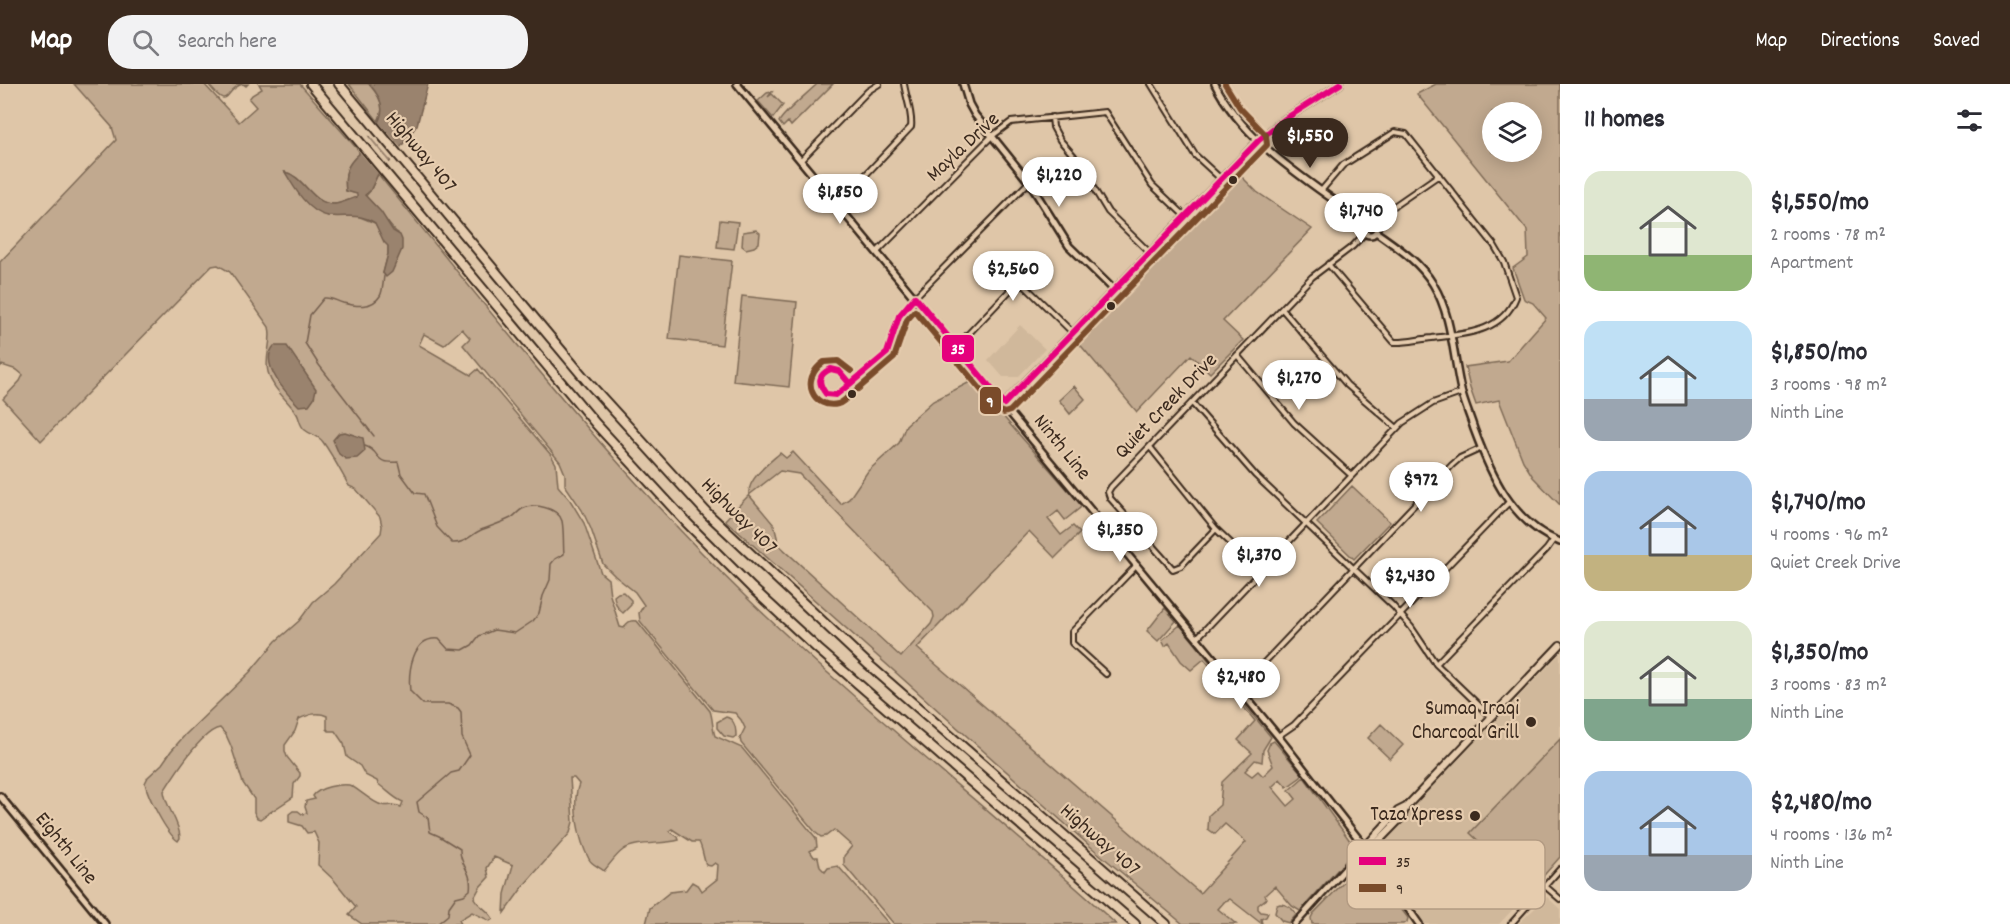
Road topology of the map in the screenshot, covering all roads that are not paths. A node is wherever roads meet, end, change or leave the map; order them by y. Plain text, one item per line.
1 (311, 84) edge
2 (339, 84) edge
3 (737, 84) edge
4 (879, 84) edge
5 (904, 84) edge
6 (963, 84) edge
7 (1151, 84) edge
8 (1215, 84) edge
9 (1340, 84) edge
10 (1052, 117) junction
11 (991, 137) junction
12 (1259, 140) junction
13 (801, 160) junction
14 (1439, 175) junction
15 (1221, 180) junction
16 (1029, 182) junction
17 (1321, 191) junction
18 (837, 204) junction
19 (1185, 216) junction
20 (1376, 222) junction
21 (1365, 223) junction
22 (1376, 232) junction
23 (1365, 233) junction
24 (877, 252) junction
25 (1150, 253) junction
26 (1328, 264) junction
27 (1114, 290) junction
28 (915, 297) junction
29 (1282, 309) junction
30 (1073, 333) junction
31 (1450, 335) junction
32 (956, 347) junction
33 (1237, 355) junction
34 (1461, 393) junction
35 (1192, 403) junction
36 (1004, 404) junction
37 (1397, 428) junction
38 (1150, 447) junction
39 (1482, 448) junction
40 (1351, 475) junction
41 (1509, 502) junction
42 (1306, 523) junction
43 (1216, 528) junction
44 (1557, 540) edge
45 (1137, 566) junction
46 (1354, 568) junction
47 (1260, 571) junction
48 (1401, 615) junction
49 (1197, 638) junction
50 (1560, 645) edge
51 (1436, 664) junction
52 (1106, 674) dead end
53 (1239, 689) junction
54 (1491, 717) junction
55 (1278, 736) junction
56 (0, 796) edge
57 (1360, 840) edge
58 (1374, 840) edge
59 (1347, 869) edge
60 (1560, 869) edge
61 (1545, 885) joint
62 (1560, 899) edge
63 (1409, 909) edge
64 (1524, 909) edge
65 (105, 924) edge
66 (1135, 924) edge
67 (1166, 924) edge
68 (1294, 924) edge
69 (1419, 924) edge
70 (1511, 924) edge

1 - 66 highway, Highway 407
2 - 67 highway, Highway 407
3 - 13 street, Ninth Line
4 - 13 street
5 - 18 street
6 - 11 street
7 - 15 street
8 - 12 street
9 - 12 street
10 - 11 street, Mayla Drive
10 - 19 street, Mayla Drive
10 - 25 street
11 - 16 street
11 - 24 street, Mayla Drive
12 - 15 street
12 - 17 street
13 - 18 street, Ninth Line
14 - 17 street
14 - 20 street
14 - 31 street
15 - 19 street
16 - 27 street
16 - 28 street
17 - 21 street
18 - 24 street, Ninth Line
19 - 25 street
20 - 21 street
20 - 22 street
21 - 23 street
22 - 23 street
22 - 31 street
23 - 26 street, Quiet Creek Drive
24 - 28 street, Ninth Line
25 - 27 street
26 - 29 street, Quiet Creek Drive
26 - 31 street
27 - 30 street
28 - 32 street, Ninth Line
29 - 33 street, Quiet Creek Drive
29 - 37 street
30 - 32 street
30 - 36 street
31 - 34 street
32 - 36 street, Ninth Line
33 - 35 street, Quiet Creek Drive
33 - 40 street
34 - 37 street
34 - 39 street
35 - 38 street, Quiet Creek Drive
35 - 42 street
36 - 45 street, Ninth Line
37 - 40 street
38 - 43 street
38 - 43 street, Quiet Creek Drive
39 - 41 street
39 - 46 street
40 - 42 street
41 - 44 street
41 - 48 street
42 - 46 street
42 - 47 street
43 - 47 street
44 - 51 street
45 - 49 street, Ninth Line
45 - 52 street
46 - 48 street
46 - 53 street
47 - 49 street
48 - 51 street
48 - 55 street
49 - 53 street, Ninth Line
50 - 54 main road
51 - 54 street
53 - 55 street, Ninth Line
54 - 58 main road
55 - 57 street, Ninth Line
56 - 65 street, Eighth Line
59 - 68 street
60 - 61 street
61 - 62 street
63 - 69 street, Ninth Line
64 - 70 street

